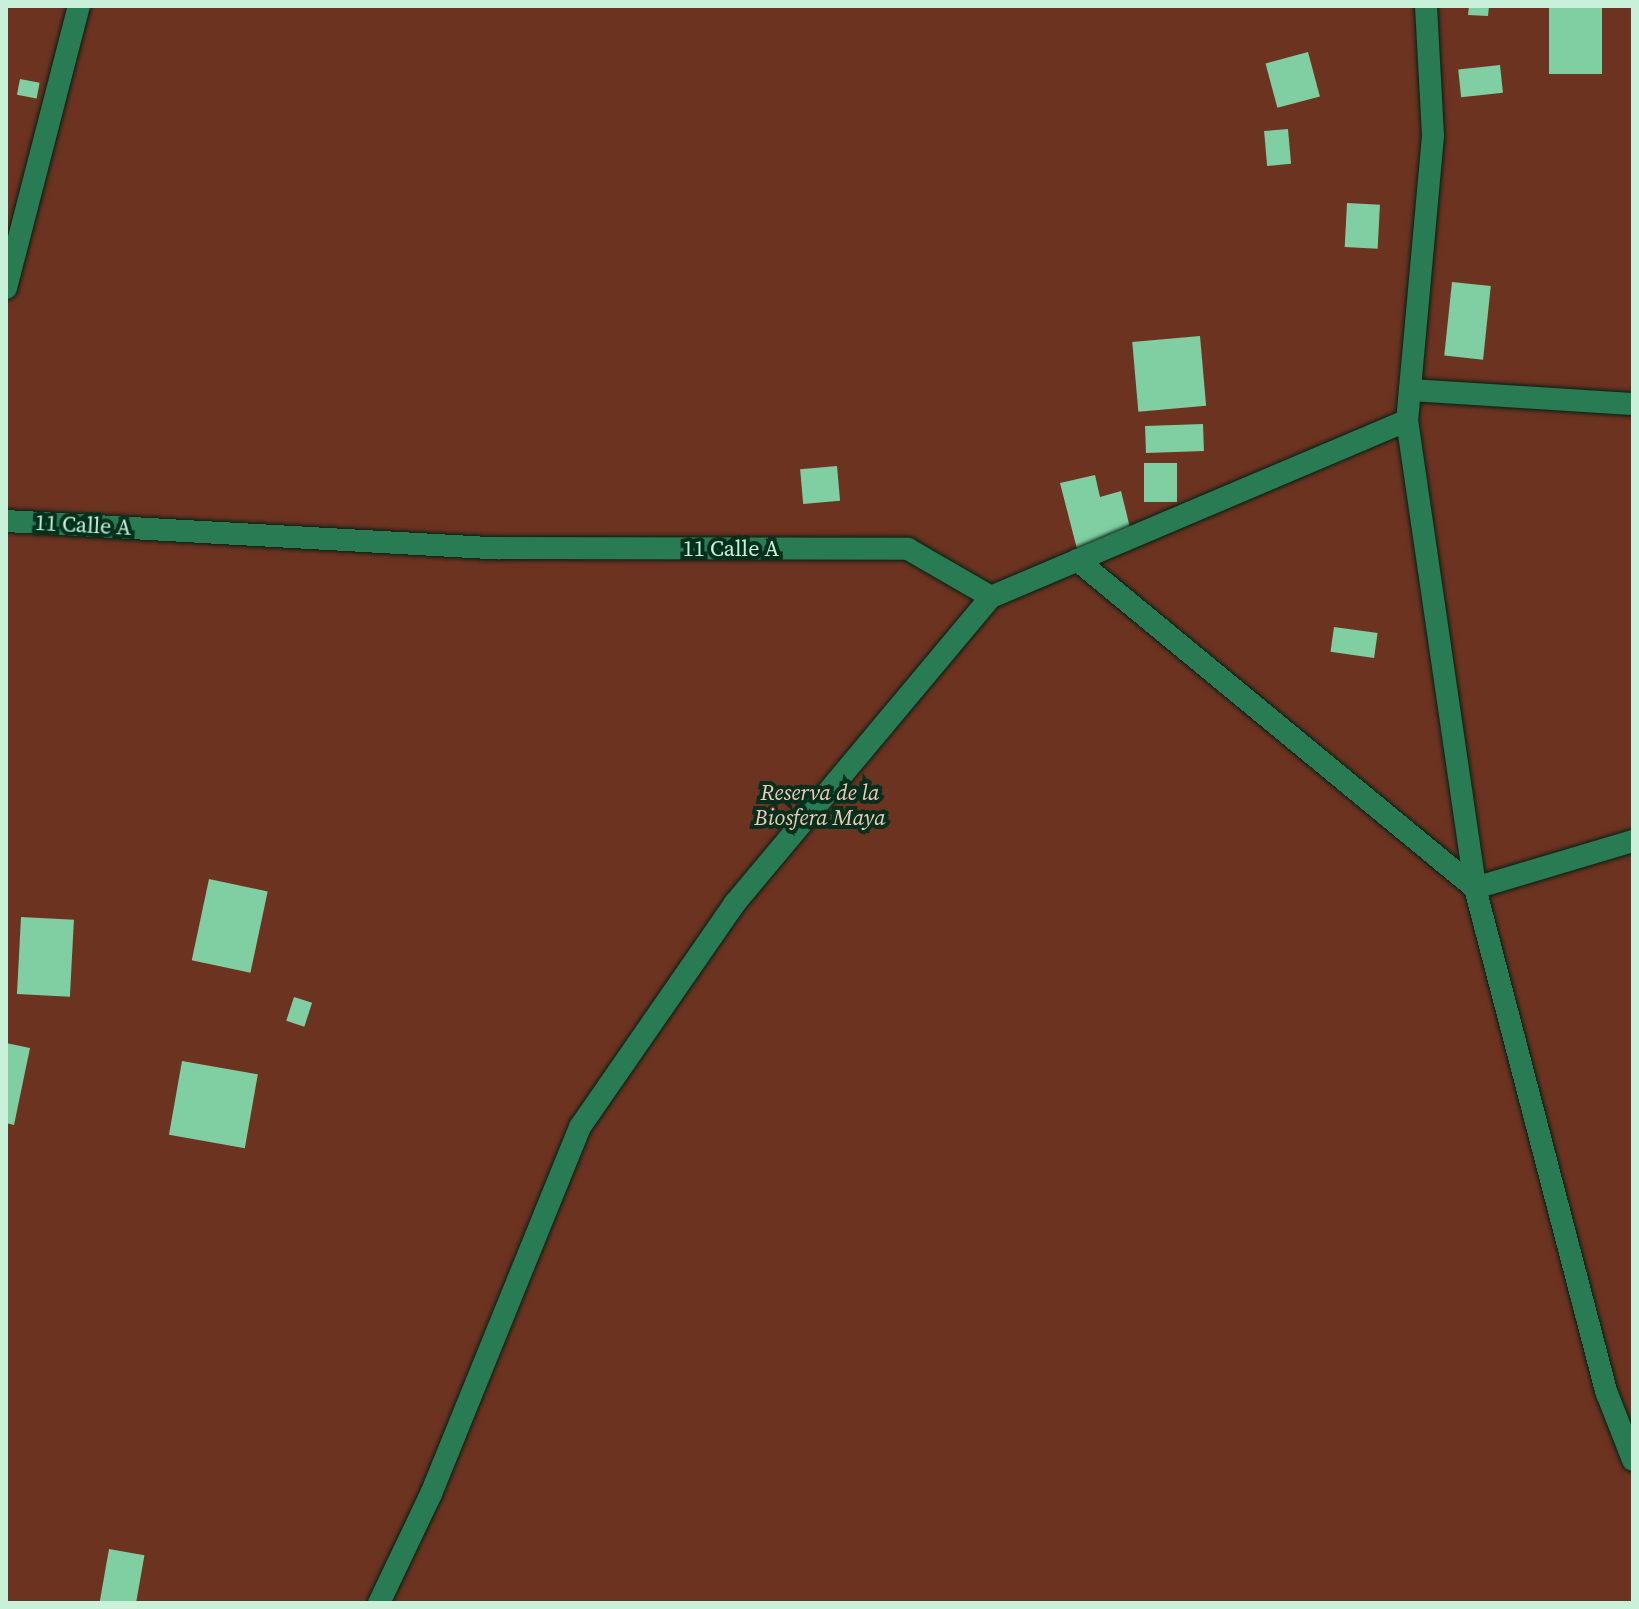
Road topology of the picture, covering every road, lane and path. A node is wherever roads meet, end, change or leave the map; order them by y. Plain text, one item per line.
1 (79, 6) edge
2 (1426, 6) edge
3 (6, 288) edge
4 (1410, 390) junction
5 (1633, 404) edge
6 (1407, 420) junction
7 (6, 521) edge
8 (1077, 560) junction
9 (991, 597) junction
10 (1633, 841) edge
11 (1475, 888) junction
12 (1633, 1460) edge
13 (379, 1603) edge

1 - 3 street
2 - 4 street
4 - 5 street
4 - 6 street
6 - 8 street
6 - 11 street
7 - 9 street, 11 Calle A
8 - 9 street
8 - 11 street
9 - 13 street
10 - 11 street
11 - 12 street

